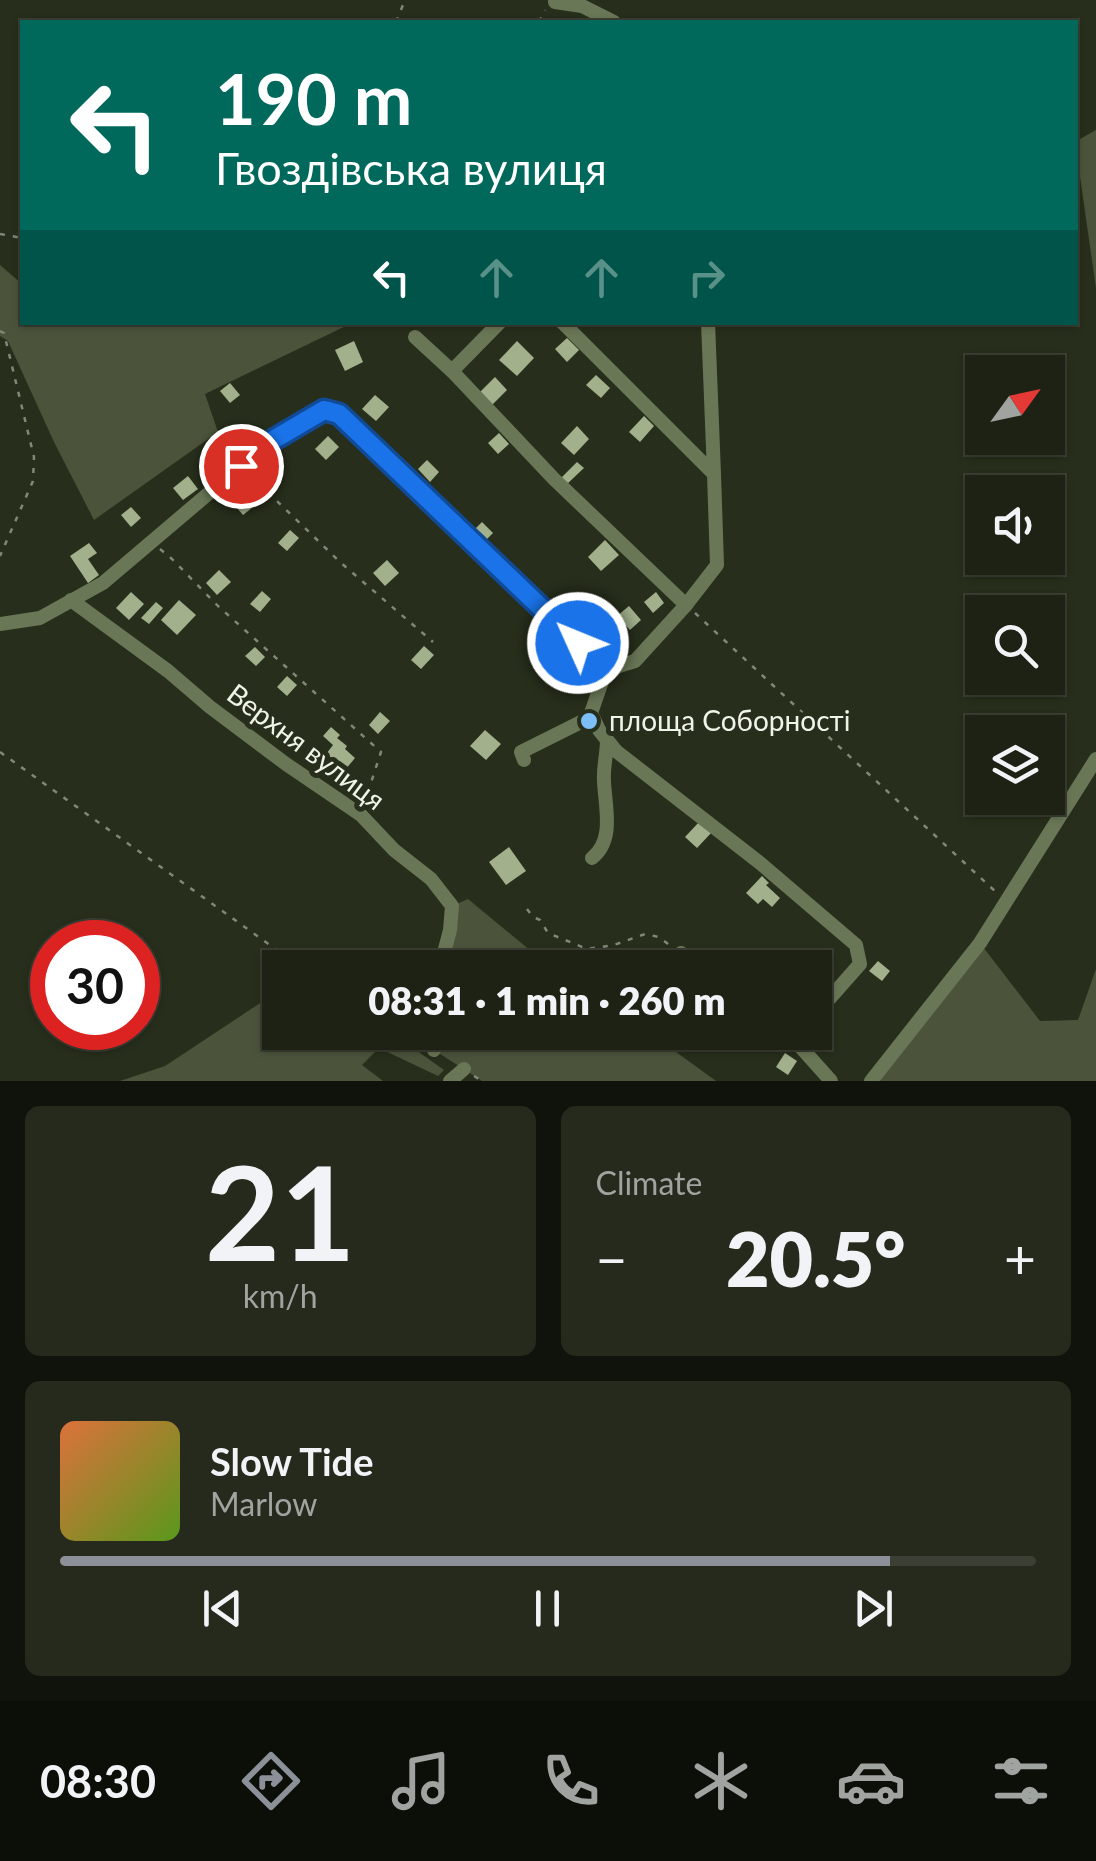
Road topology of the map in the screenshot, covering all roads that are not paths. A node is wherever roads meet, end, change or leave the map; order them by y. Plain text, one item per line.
1 (555, 2) edge
2 (610, 20) edge
3 (497, 325) edge
4 (565, 325) edge
5 (708, 325) edge
6 (415, 337) dead end
7 (452, 372) junction
8 (714, 474) junction
9 (71, 600) junction
10 (686, 605) junction
11 (0, 624) edge
12 (608, 669) junction
13 (592, 713) junction
14 (607, 740) junction
15 (523, 756) dead end
16 (1096, 759) edge
17 (592, 858) dead end
18 (445, 950) edge
19 (832, 996) edge
20 (805, 1050) edge
21 (464, 1069) dead end
22 (450, 1081) edge
23 (832, 1081) edge
24 (872, 1081) edge

1 - 2 street
3 - 7 street
4 - 8 street
5 - 8 street
6 - 7 street
7 - 10 street
8 - 10 street
9 - 11 street
9 - 12 street
9 - 18 street, Верхня вулиця
10 - 12 street
12 - 13 street
13 - 14 street
13 - 15 street
14 - 17 street
14 - 19 street
16 - 24 street
20 - 23 street
21 - 22 street

